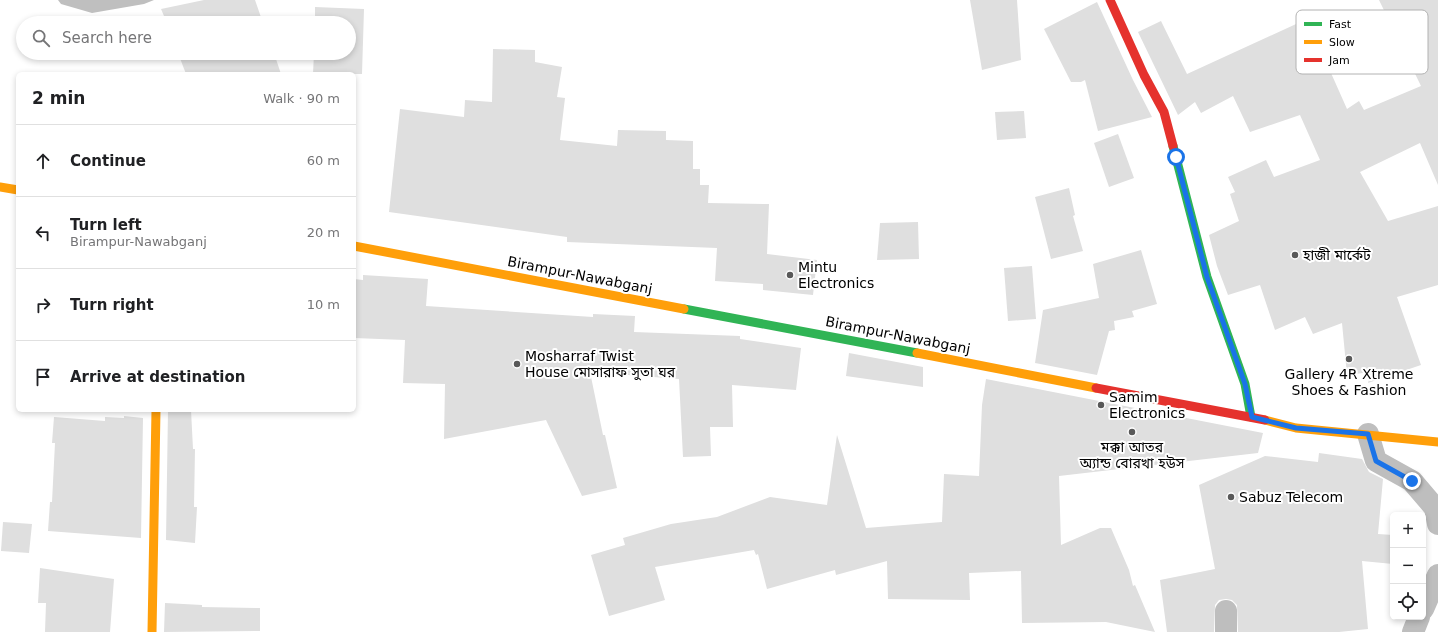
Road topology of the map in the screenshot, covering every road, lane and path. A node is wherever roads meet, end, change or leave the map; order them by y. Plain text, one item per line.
1 (1110, 0) edge
2 (0, 188) edge
3 (16, 190) edge
4 (356, 246) edge
5 (156, 412) edge
6 (1252, 417) junction
7 (1368, 434) junction
8 (1438, 442) edge
9 (1438, 524) edge
10 (1438, 575) edge
11 (1426, 602) edge
12 (1418, 620) edge
13 (152, 632) edge
14 (1413, 632) edge

1 - 6 main road
2 - 3 main road
4 - 6 main road, Birampur-Nawabganj
5 - 13 main road
6 - 7 main road, Birampur-Nawabganj
7 - 8 main road, Birampur-Nawabganj
7 - 9 street
10 - 11 street
12 - 14 street

